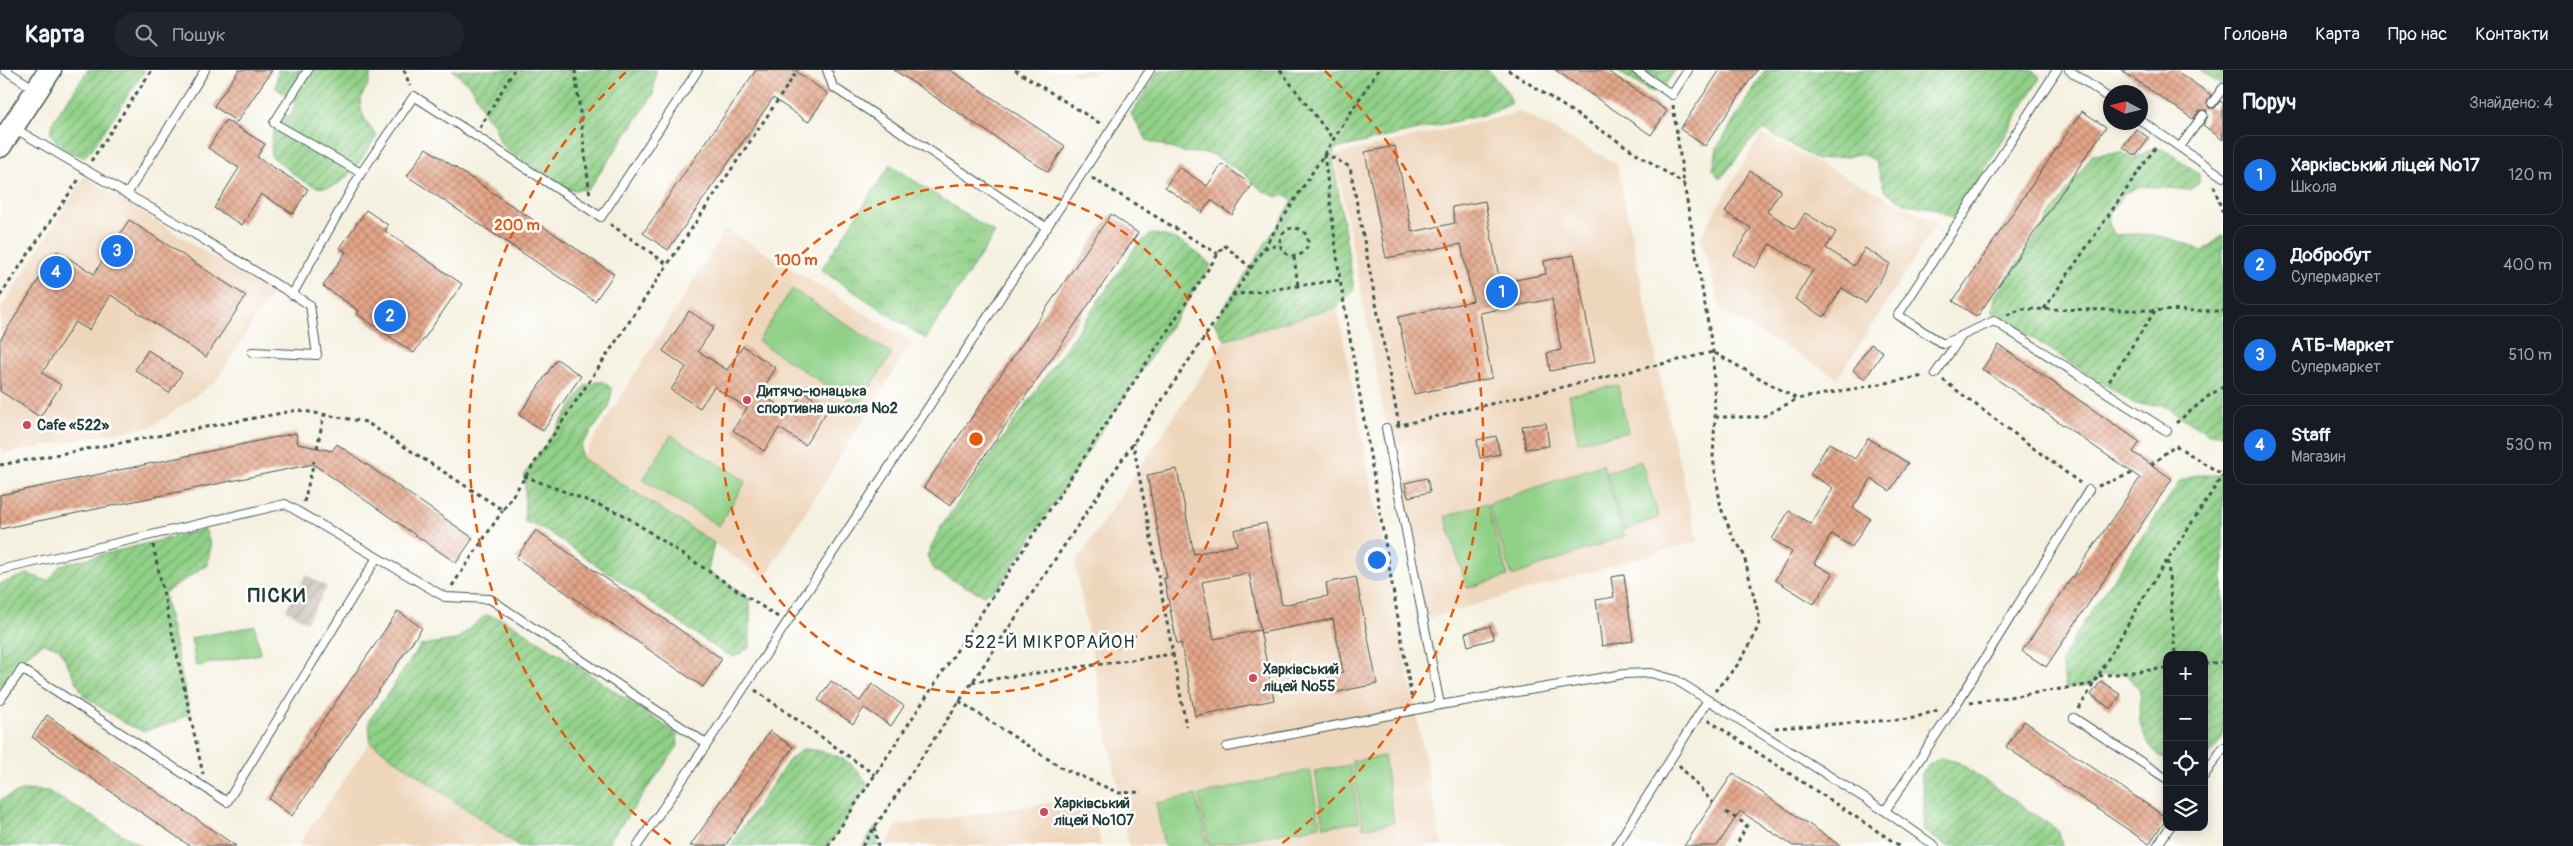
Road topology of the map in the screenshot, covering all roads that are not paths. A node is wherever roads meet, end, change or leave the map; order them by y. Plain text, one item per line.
1 (5, 70) edge
2 (50, 70) edge
3 (205, 70) edge
4 (308, 70) edge
5 (698, 70) edge
6 (827, 70) edge
7 (1150, 70) edge
8 (1636, 70) edge
9 (1688, 70) edge
10 (2057, 70) edge
11 (2069, 70) edge
12 (2223, 88) edge
13 (37, 90) junction
14 (2103, 94) edge
15 (2212, 104) dead end
16 (2203, 115) dead end
17 (2148, 125) edge
18 (12, 127) junction
19 (0, 146) edge
20 (2180, 147) junction
21 (361, 173) junction
22 (2223, 177) edge
23 (127, 194) junction
24 (1047, 228) junction
25 (292, 295) junction
26 (1962, 335) junction
27 (252, 352) dead end
28 (1934, 374) road end
29 (1386, 428) road end
30 (2167, 431) road end
31 (2089, 490) road end
32 (376, 558) junction
33 (0, 570) edge
34 (0, 700) edge
35 (1708, 700) junction
36 (1440, 705) junction
37 (2074, 718) road end
38 (707, 744) junction
39 (1226, 747) dead end
40 (2223, 748) edge
41 (2208, 770) edge
42 (2163, 776) edge
43 (1885, 811) junction
44 (2167, 831) edge
45 (638, 846) edge
46 (1616, 846) edge
47 (1935, 846) edge
48 (2158, 846) edge

1 - 13 lane
2 - 13 main road
3 - 23 lane
4 - 21 lane
5 - 21 lane
6 - 24 lane
7 - 24 lane
8 - 9 lane
10 - 26 lane
11 - 14 lane
12 - 15 lane
13 - 18 main road
16 - 20 lane
17 - 20 lane
18 - 19 main road
18 - 23 lane
20 - 22 lane
21 - 25 lane
23 - 25 lane
24 - 38 lane
25 - 27 lane
26 - 28 lane
26 - 30 lane
29 - 36 lane
31 - 43 lane
32 - 33 lane
32 - 34 lane
32 - 38 lane
35 - 36 lane
35 - 43 lane
35 - 46 lane
36 - 39 lane
37 - 42 lane
38 - 45 lane
40 - 41 lane
43 - 47 lane
44 - 48 lane

